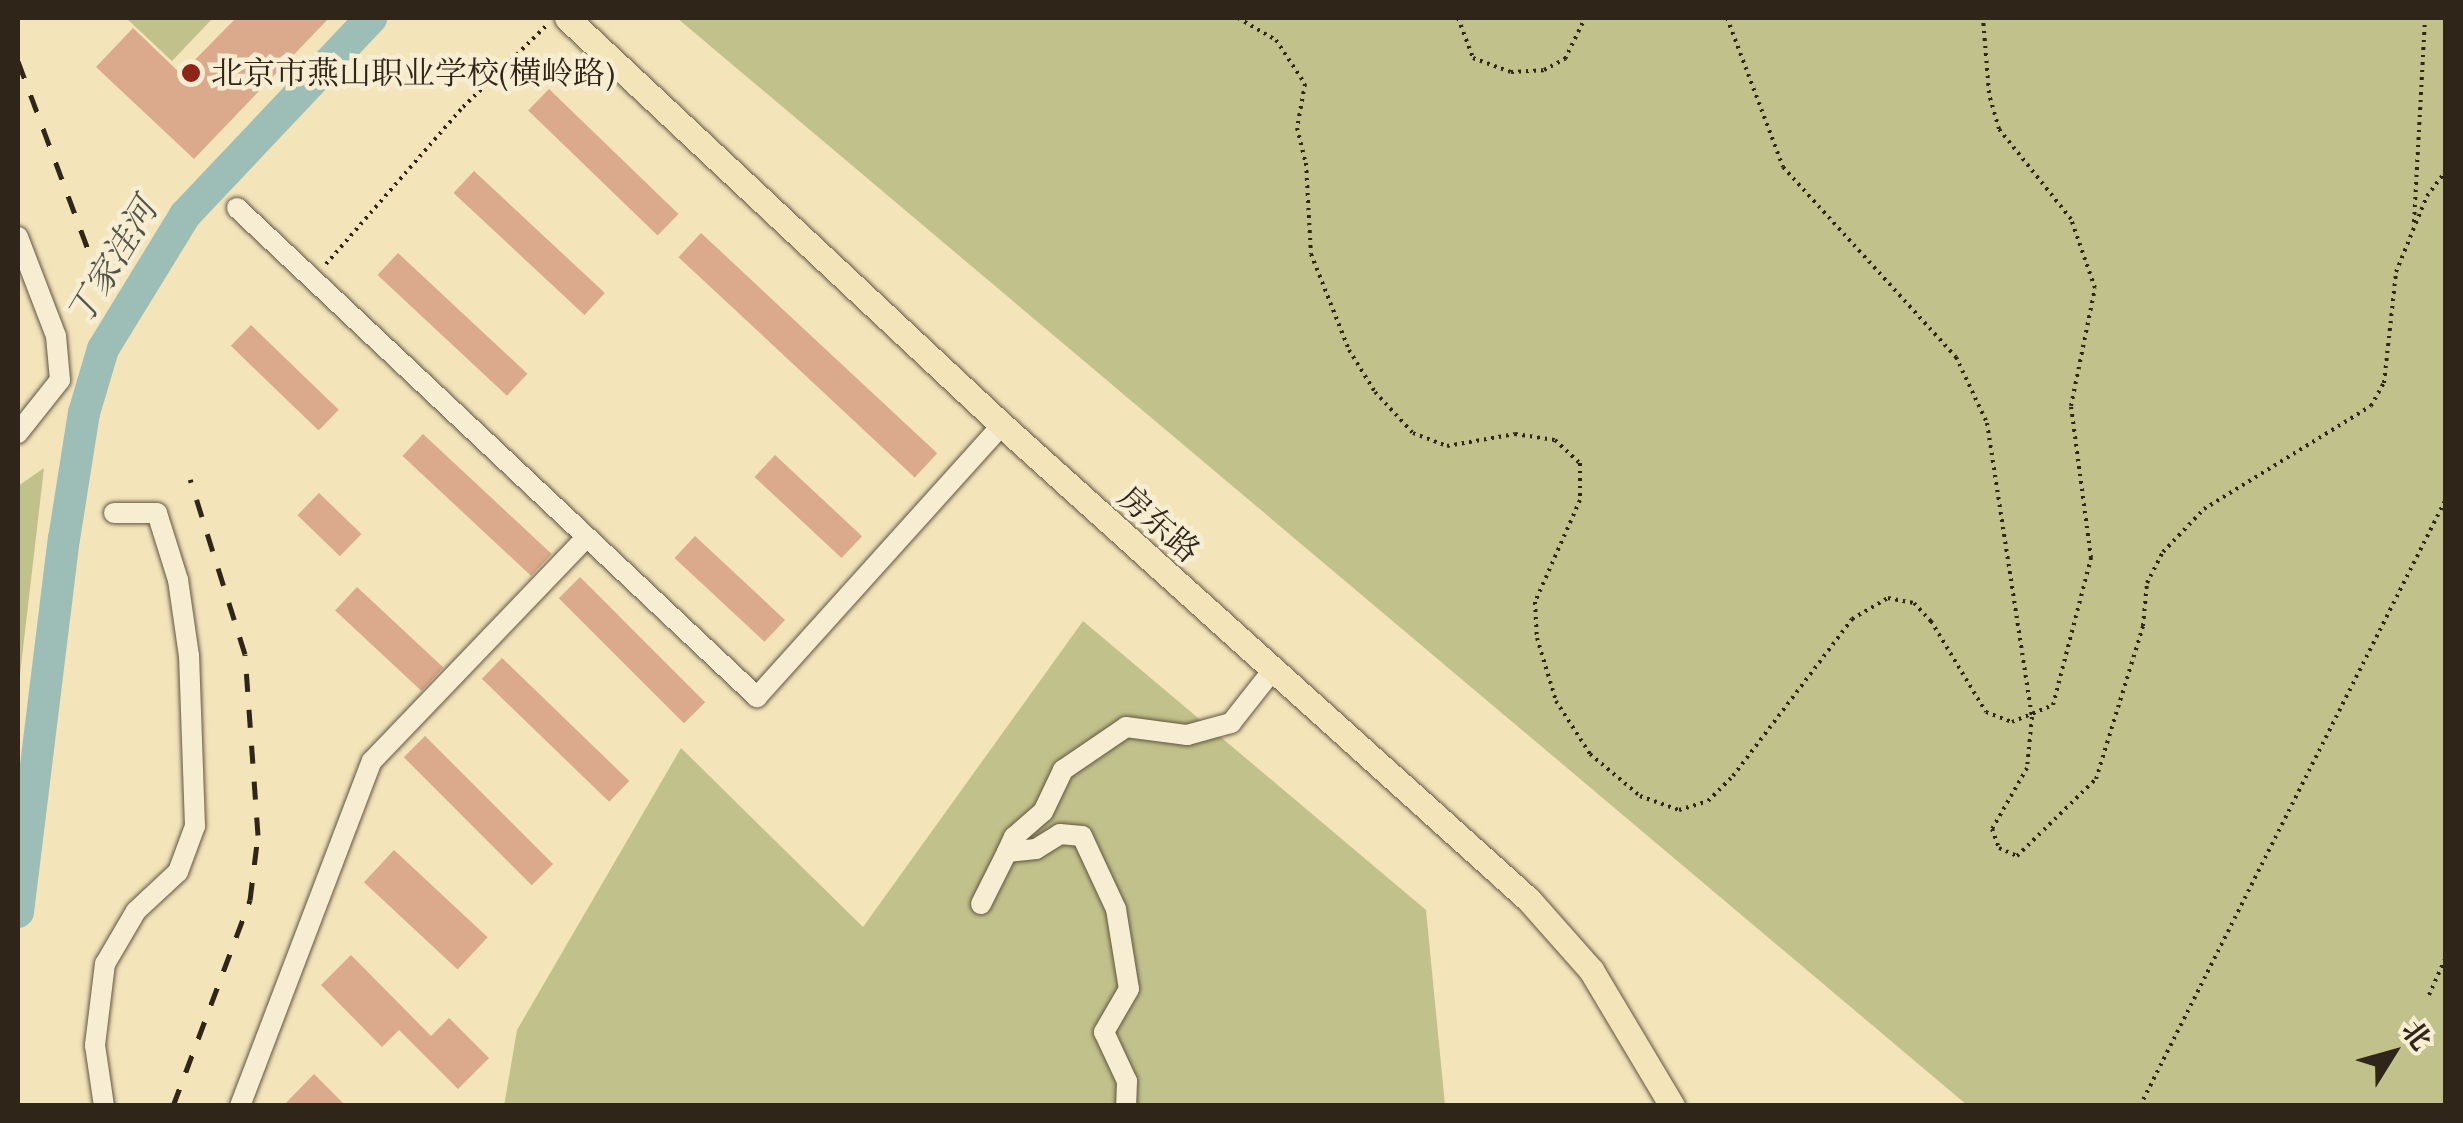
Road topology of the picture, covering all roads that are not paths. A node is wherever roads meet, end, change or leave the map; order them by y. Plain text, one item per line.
1 (567, 18) edge
2 (237, 208) dead end
3 (18, 237) edge
4 (1002, 425) junction
5 (18, 433) edge
6 (114, 512) dead end
7 (587, 536) junction
8 (1272, 672) junction
9 (1007, 852) junction
10 (981, 904) dead end
11 (104, 1106) edge
12 (240, 1106) edge
13 (1126, 1106) edge
14 (1672, 1106) edge

1 - 4 main road, 房东路
2 - 7 street
3 - 5 street
4 - 7 street
4 - 8 main road, 房东路
6 - 11 street
7 - 12 street
8 - 9 street
8 - 14 main road, 房东路
9 - 10 street
9 - 13 street

